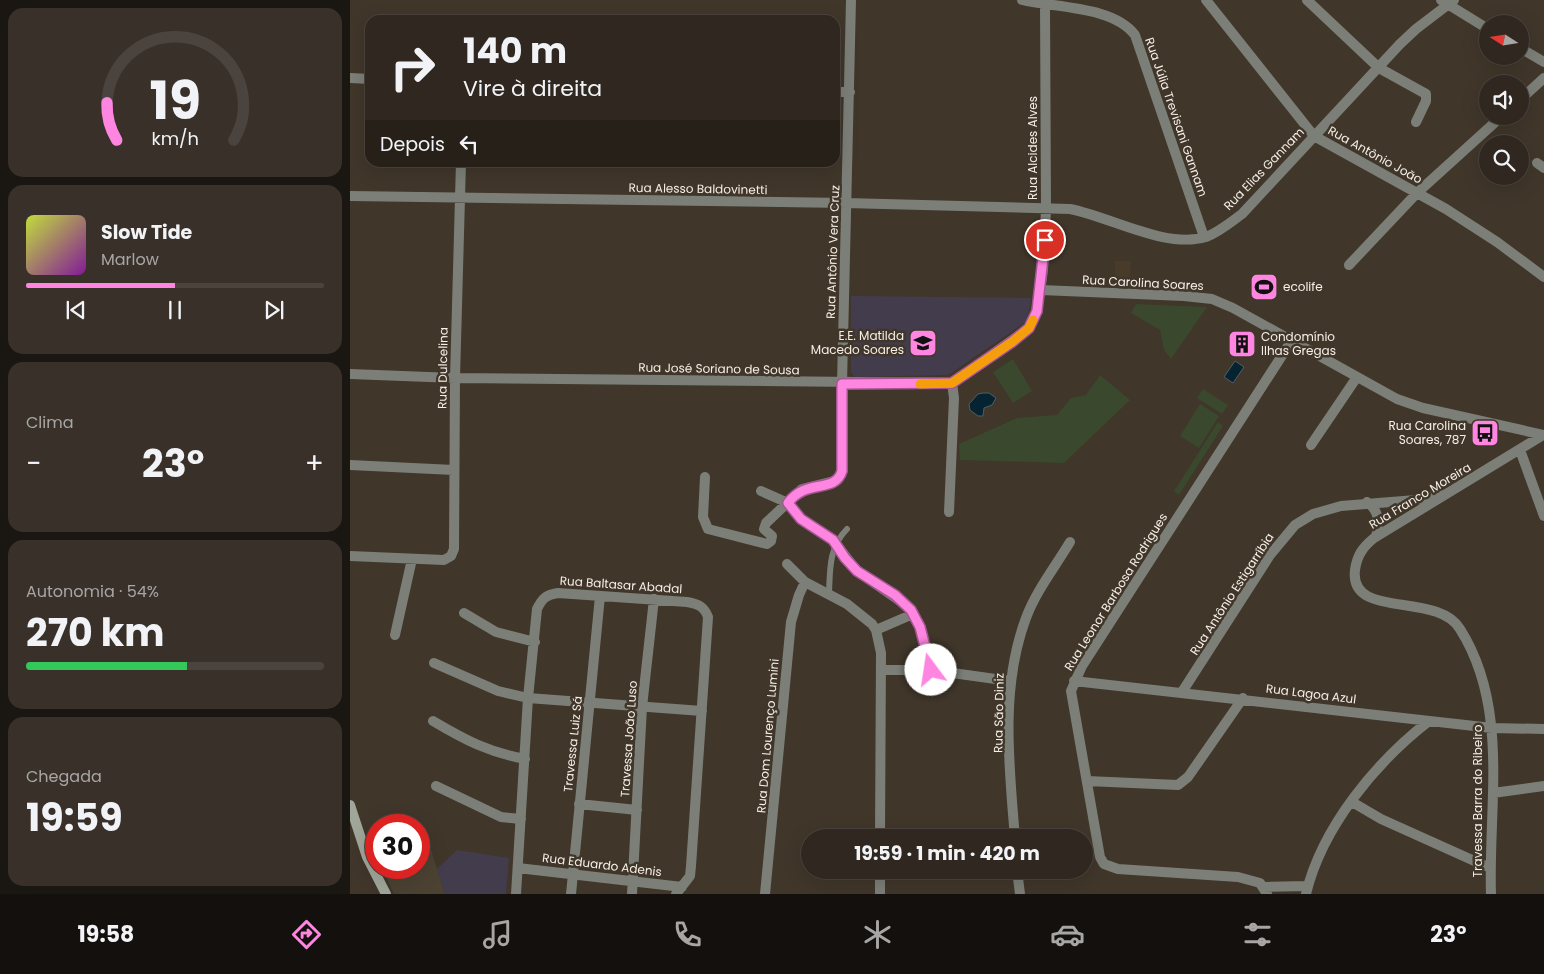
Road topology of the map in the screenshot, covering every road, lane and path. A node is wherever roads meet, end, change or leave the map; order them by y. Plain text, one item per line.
1 (852, 0) edge
2 (1022, 0) edge
3 (1206, 0) edge
4 (1308, 0) edge
5 (1448, 2) edge
6 (1045, 5) junction
7 (1479, 23) edge
8 (1529, 53) edge
9 (1544, 62) edge
10 (1379, 68) junction
11 (350, 78) edge
12 (1544, 78) edge
13 (365, 79) edge
14 (840, 92) edge
15 (850, 92) junction
16 (1529, 92) edge
17 (1416, 122) dead end
18 (1492, 125) edge
19 (1314, 136) junction
20 (461, 167) edge
21 (1417, 193) junction
22 (350, 196) edge
23 (461, 197) junction
24 (846, 204) junction
25 (1046, 210) junction
26 (1204, 237) junction
27 (1349, 265) dead end
28 (1544, 277) edge
29 (1041, 290) junction
30 (1292, 340) junction
31 (350, 374) edge
32 (1357, 377) junction
33 (455, 378) junction
34 (952, 383) junction
35 (842, 384) junction
36 (1544, 435) edge
37 (1311, 445) dead end
38 (1520, 450) junction
39 (350, 465) edge
40 (454, 470) junction
41 (705, 477) dead end
42 (761, 491) dead end
43 (1446, 492) junction
44 (1367, 502) junction
45 (788, 503) junction
46 (949, 512) dead end
47 (1544, 516) edge
48 (847, 529) dead end
49 (1376, 536) junction
50 (1070, 542) dead end
51 (836, 543) junction
52 (350, 556) edge
53 (412, 559) junction
54 (787, 564) dead end
55 (805, 582) junction
56 (829, 593) junction
57 (600, 596) junction
58 (654, 600) junction
59 (464, 613) dead end
60 (913, 614) junction
61 (876, 630) junction
62 (395, 636) dead end
63 (534, 642) junction
64 (434, 663) dead end
65 (881, 670) junction
66 (935, 671) junction
67 (1010, 681) junction
68 (1074, 681) junction
69 (1182, 692) junction
70 (528, 698) junction
71 (1243, 698) junction
72 (591, 702) junction
73 (642, 707) junction
74 (1490, 708) joint
75 (702, 711) junction
76 (433, 721) dead end
77 (1429, 721) junction
78 (1492, 728) junction
79 (1544, 729) edge
80 (525, 759) junction
81 (1087, 781) junction
82 (436, 786) dead end
83 (1544, 786) edge
84 (1492, 793) junction
85 (1352, 802) junction
86 (579, 804) junction
87 (350, 805) edge
88 (637, 810) junction
89 (521, 819) junction
90 (880, 829) edge
91 (1014, 829) edge
92 (518, 868) junction
93 (1490, 868) junction
94 (572, 875) junction
95 (880, 879) edge
96 (1018, 879) edge
97 (633, 881) junction
98 (1307, 890) edge
99 (679, 891) edge
100 (1265, 891) edge
101 (386, 894) edge
102 (516, 894) edge
103 (571, 894) edge
104 (632, 894) edge
105 (765, 894) edge
106 (880, 894) edge
107 (1020, 894) edge
108 (1490, 894) edge

1 - 15 street, Rua Antônio Vera Cruz
2 - 6 street, Rua Júlia Trevisani Gannam
3 - 19 street, Rua Antônio João
4 - 10 street
5 - 7 street
5 - 10 street, Rua Elias Gannam
6 - 25 street, Rua Alcides Alves
6 - 26 street, Rua Júlia Trevisani Gannam
8 - 9 street
10 - 17 street
10 - 19 street, Rua Elias Gannam
11 - 13 street
12 - 16 street
14 - 15 street
15 - 24 street, Rua Antônio Vera Cruz
18 - 21 street
19 - 21 street, Rua Antônio João
19 - 26 street, Rua Elias Gannam
20 - 23 street, Rua Dulcelina
21 - 27 street
21 - 28 street, Rua Antônio João
22 - 23 street, Rua Alesso Baldovinetti
23 - 24 street, Rua Alesso Baldovinetti
23 - 33 street, Rua Dulcelina
24 - 25 street, Rua Alesso Baldovinetti
24 - 35 street, Rua Antônio Vera Cruz
25 - 26 street, Rua Elias Gannam
25 - 29 street, Rua Alcides Alves
29 - 30 street, Rua Carolina Soares
29 - 34 street
30 - 32 street, Rua Carolina Soares
30 - 68 street, Rua Leonor Barbosa Rodrigues
31 - 33 street, Rua José Soriano de Sousa
32 - 36 street, Rua Carolina Soares
32 - 37 street
33 - 35 street, Rua José Soriano de Sousa
33 - 40 street, Rua Dulcelina
34 - 35 street, Rua José Soriano de Sousa
34 - 46 street
35 - 45 street, Rua Antônio Vera Cruz
36 - 38 street, Rua Franco Moreira
38 - 43 street, Rua Franco Moreira
38 - 47 street
39 - 40 street
40 - 53 street, Rua Dulcelina
41 - 45 street
42 - 45 street
43 - 44 street, Rua Antônio Estigarríbia
43 - 49 street, Rua Franco Moreira
44 - 49 street
44 - 69 street, Rua Antônio Estigarríbia
45 - 51 street
48 - 51 lane
49 - 74 street, Rua Franco Moreira
50 - 67 street, Rua São Diniz
51 - 56 lane
51 - 60 street
52 - 53 street
53 - 62 street
54 - 55 street
55 - 56 street
55 - 105 street, Rua Dom Lourenço Lumini
56 - 61 street
57 - 58 street, Rua Baltasar Abadal
57 - 63 street, Rua Baltasar Abadal
57 - 72 street, Travessa Luiz Sá
58 - 73 street, Travessa João Luso
58 - 75 street, Rua Baltasar Abadal
59 - 63 street
60 - 61 street
60 - 66 street
61 - 65 street
63 - 70 street, Rua Baltasar Abadal
64 - 70 street
65 - 66 street
65 - 90 street
66 - 67 street
67 - 91 street, Rua São Diniz
68 - 69 street, Rua Lagoa Azul
68 - 81 street, Rua Leonor Barbosa Rodrigues
69 - 71 street, Rua Lagoa Azul
70 - 72 street
70 - 80 street, Rua Baltasar Abadal
71 - 77 street, Rua Lagoa Azul
71 - 81 street
72 - 73 street
72 - 86 street, Travessa Luiz Sá
73 - 75 street
73 - 88 street, Travessa João Luso
74 - 78 street, Travessa Barra do Ribeiro
75 - 99 street, Rua Baltasar Abadal
76 - 80 street
77 - 78 street, Rua Lagoa Azul
77 - 85 street
78 - 79 street, Rua Lagoa Azul
78 - 84 street, Travessa Barra do Ribeiro
80 - 89 street, Rua Baltasar Abadal
81 - 100 street, Rua Leonor Barbosa Rodrigues
82 - 89 street
83 - 84 street
84 - 93 street, Travessa Barra do Ribeiro
85 - 93 street
85 - 98 street
86 - 88 street
86 - 94 street, Travessa Luiz Sá
87 - 101 street
88 - 97 street, Travessa João Luso
89 - 92 street, Rua Baltasar Abadal
92 - 94 street, Rua Eduardo Adenis
92 - 102 street, Rua Baltasar Abadal
93 - 108 street, Travessa Barra do Ribeiro
94 - 97 street, Rua Eduardo Adenis
94 - 103 street, Travessa Luiz Sá
95 - 106 street
96 - 107 street
97 - 99 street, Rua Eduardo Adenis
97 - 104 street, Travessa João Luso
98 - 100 street

